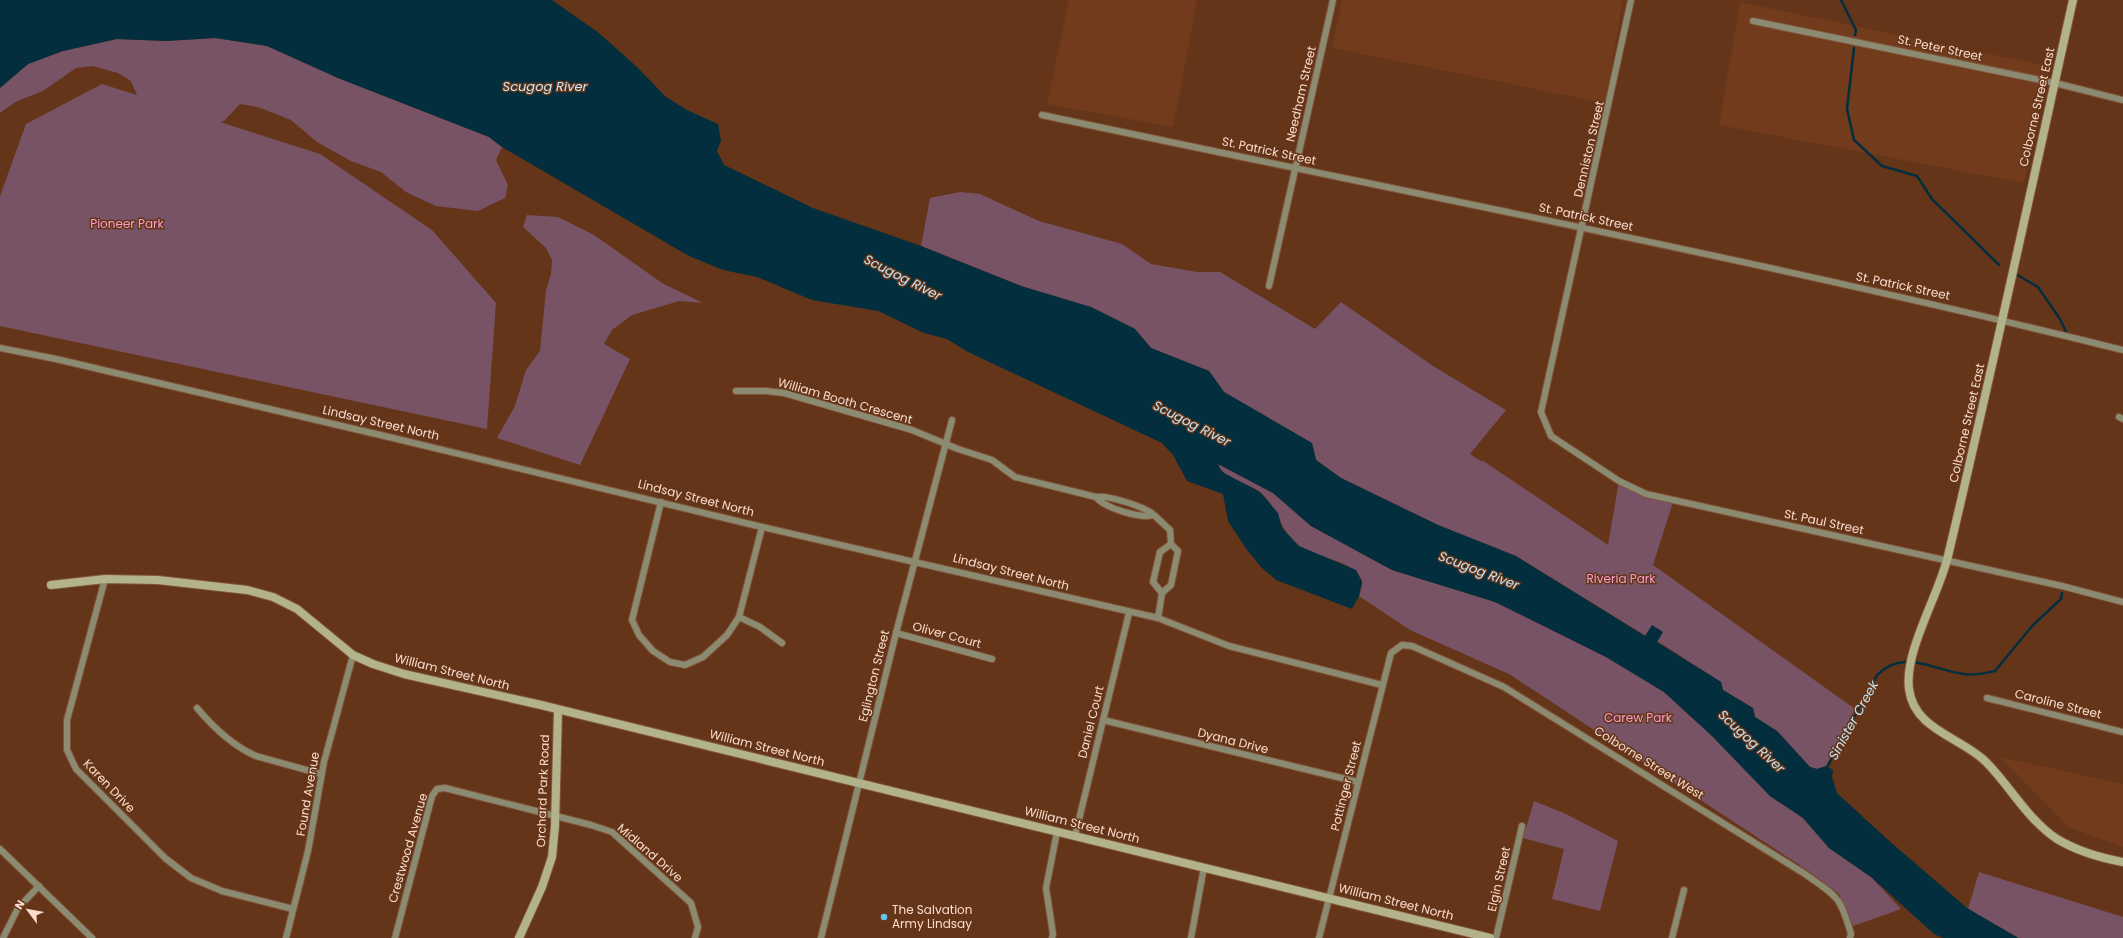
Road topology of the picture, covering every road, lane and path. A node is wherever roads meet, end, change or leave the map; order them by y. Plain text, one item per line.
1 (1334, 0) edge
2 (1631, 0) edge
3 (2074, 0) edge
4 (1753, 21) dead end
5 (2055, 83) junction
6 (2123, 100) edge
7 (1042, 115) dead end
8 (1294, 168) junction
9 (1582, 227) junction
10 (1269, 286) dead end
11 (2003, 320) junction
12 (0, 348) edge
13 (2123, 350) edge
14 (736, 391) dead end
15 (1543, 419) joint
16 (952, 420) dead end
17 (946, 444) junction
18 (1096, 497) junction
19 (661, 502) junction
20 (1123, 502) junction
21 (1122, 510) junction
22 (1154, 515) junction
23 (762, 527) junction
24 (1171, 544) junction
25 (1947, 560) junction
26 (915, 561) junction
27 (105, 579) junction
28 (51, 585) dead end
29 (1162, 593) junction
30 (2123, 602) edge
31 (1128, 613) junction
32 (739, 617) junction
33 (1158, 618) junction
34 (896, 633) junction
35 (782, 643) dead end
36 (1402, 645) joint
37 (353, 655) junction
38 (992, 659) dead end
39 (1382, 685) junction
40 (1987, 698) dead end
41 (197, 708) dead end
42 (558, 710) junction
43 (1103, 720) junction
44 (2123, 732) edge
45 (321, 774) junction
46 (1358, 782) junction
47 (859, 783) junction
48 (555, 816) junction
49 (1522, 826) dead end
50 (1057, 832) junction
51 (1075, 836) junction
52 (0, 849) edge
53 (2123, 862) edge
54 (1204, 867) junction
55 (39, 886) junction
56 (1684, 890) dead end
57 (1330, 898) junction
58 (293, 909) junction
59 (3, 938) edge
60 (92, 938) edge
61 (286, 938) edge
62 (395, 938) edge
63 (519, 938) edge
64 (695, 938) edge
65 (821, 938) edge
66 (1052, 938) edge
67 (1190, 938) edge
68 (1319, 938) edge
69 (1490, 938) edge
70 (1496, 938) edge
71 (1672, 938) edge
72 (1850, 938) edge

1 - 8 street, Needham Street
2 - 9 street, Denniston Street
3 - 5 street, Colborne Street East
4 - 5 street, St. Peter Street
5 - 6 street, St. Peter Street
5 - 11 street, Colborne Street East
7 - 8 street, St. Patrick Street
8 - 9 street, St. Patrick Street
8 - 10 street, Needham Street
9 - 11 street, St. Patrick Street
9 - 15 street, Denniston Street
11 - 13 street, St. Patrick Street
11 - 25 street, Colborne Street East
12 - 19 street, Lindsay Street North
14 - 17 street, William Booth Crescent
15 - 25 street, St. Paul Street
16 - 17 street, Eglington Street
17 - 18 street, William Booth Crescent
17 - 26 street, Eglington Street
18 - 20 street
18 - 21 street
19 - 23 street, Lindsay Street North
19 - 32 street
20 - 21 street
20 - 22 street
21 - 22 street
22 - 24 street
23 - 26 street, Lindsay Street North
23 - 32 street
24 - 29 street
24 - 29 street
25 - 30 street, St. Paul Street
25 - 53 street, Colborne Street East
26 - 31 street, Lindsay Street North
26 - 34 street, Eglington Street
27 - 28 street, William Street North
27 - 37 street, William Street North
27 - 58 street, Karen Drive
29 - 33 street
31 - 33 street, Lindsay Street North
31 - 43 street, Daniel Court
32 - 35 street
33 - 39 street, Lindsay Street North
34 - 38 street, Oliver Court
34 - 47 street, Eglington Street
36 - 39 street, Pottinger Street
36 - 72 street, Colborne Street West
37 - 42 street, William Street North
37 - 45 street, Found Avenue
39 - 46 street, Pottinger Street
40 - 44 street, Caroline Street
41 - 45 street
42 - 47 street, William Street North
42 - 48 street, Orchard Park Road
43 - 46 street, Dyana Drive
43 - 51 street, Daniel Court
45 - 58 street, Found Avenue
46 - 57 street, Pottinger Street
47 - 50 street, William Street North
47 - 65 street, Eglington Street
48 - 62 street, Crestwood Avenue
48 - 63 street, Orchard Park Road
48 - 64 street, Midland Drive
49 - 70 street, Elgin Street
50 - 51 street, William Street North
50 - 66 street
51 - 54 street, William Street North
52 - 55 street
54 - 57 street, William Street North
54 - 67 street
55 - 59 street
55 - 60 street
56 - 71 street
57 - 68 street, Pottinger Street
57 - 69 street, William Street North
58 - 61 street, Found Avenue

